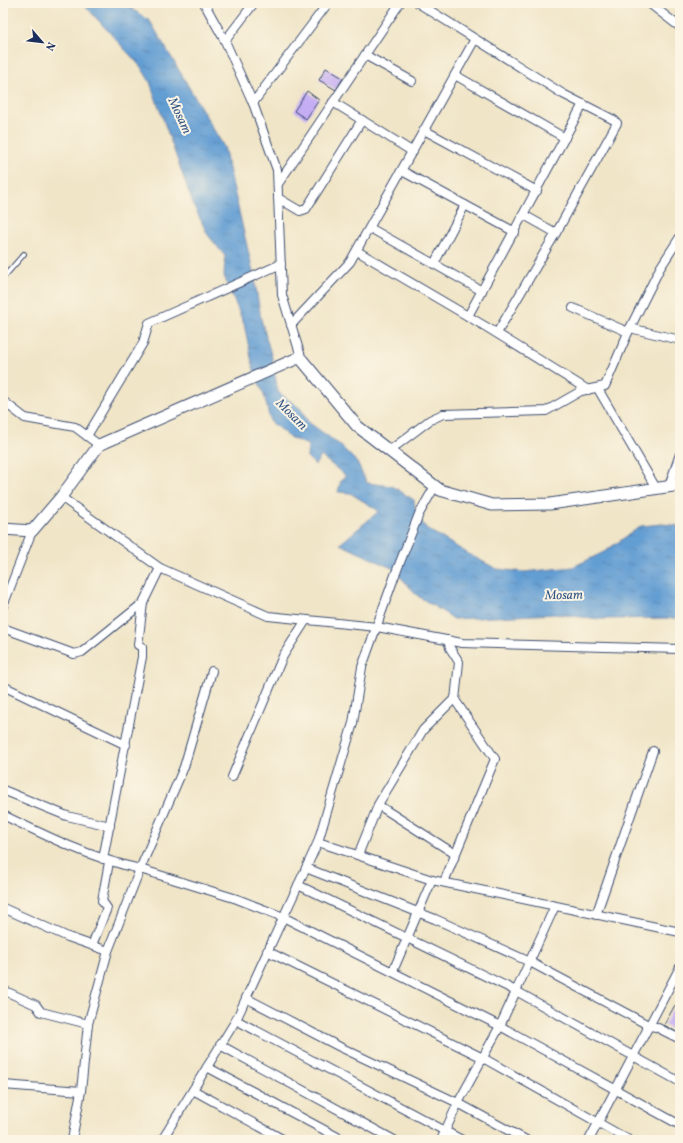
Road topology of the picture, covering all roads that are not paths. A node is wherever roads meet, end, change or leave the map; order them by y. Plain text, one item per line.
1 (204, 3) edge
2 (254, 3) edge
3 (328, 3) edge
4 (400, 3) edge
5 (418, 3) edge
6 (649, 3) edge
7 (680, 27) edge
8 (475, 39) junction
9 (225, 41) junction
10 (365, 55) junction
11 (455, 75) junction
12 (412, 81) dead end
13 (333, 102) junction
14 (253, 103) junction
15 (583, 104) junction
16 (362, 120) junction
17 (424, 130) junction
18 (565, 138) junction
19 (413, 152) junction
20 (402, 171) junction
21 (278, 184) junction
22 (537, 191) junction
23 (278, 198) junction
24 (465, 205) junction
25 (524, 215) junction
26 (370, 228) junction
27 (515, 232) junction
28 (556, 233) junction
29 (680, 237) edge
30 (357, 251) junction
31 (24, 254) dead end
32 (281, 264) junction
33 (434, 264) junction
34 (3, 278) edge
35 (482, 292) junction
36 (573, 308) dead end
37 (468, 316) junction
38 (291, 325) junction
39 (629, 330) junction
40 (497, 333) junction
41 (680, 340) edge
42 (300, 359) junction
43 (598, 389) junction
44 (588, 390) junction
45 (3, 401) edge
46 (87, 436) junction
47 (99, 445) junction
48 (388, 450) junction
49 (680, 454) edge
50 (674, 485) edge
51 (434, 486) junction
52 (656, 488) junction
53 (61, 497) junction
54 (3, 529) edge
55 (32, 531) junction
56 (160, 568) junction
57 (143, 603) junction
58 (3, 606) edge
59 (306, 620) junction
60 (3, 628) edge
61 (377, 628) junction
62 (448, 640) junction
63 (680, 649) edge
64 (212, 671) dead end
65 (3, 686) edge
66 (455, 698) junction
67 (126, 745) junction
68 (653, 751) dead end
69 (232, 777) dead end
70 (3, 790) edge
71 (378, 805) junction
72 (3, 815) edge
73 (110, 826) junction
74 (318, 842) junction
75 (455, 854) junction
76 (358, 855) junction
77 (106, 861) junction
78 (306, 868) junction
79 (140, 869) junction
80 (432, 880) junction
81 (444, 882) junction
82 (298, 885) junction
83 (555, 906) junction
84 (3, 908) edge
85 (419, 913) junction
86 (596, 915) junction
87 (283, 917) junction
88 (680, 932) edge
89 (407, 938) junction
90 (92, 945) junction
91 (108, 951) junction
92 (267, 951) junction
93 (530, 962) junction
94 (680, 967) edge
95 (393, 971) junction
96 (3, 990) edge
97 (516, 991) junction
98 (246, 998) junction
99 (236, 1020) junction
100 (88, 1024) junction
101 (500, 1026) junction
102 (650, 1026) junction
103 (680, 1039) edge
104 (220, 1046) junction
105 (633, 1057) junction
106 (483, 1058) junction
107 (207, 1067) junction
108 (680, 1082) edge
109 (3, 1085) edge
110 (616, 1089) junction
111 (193, 1090) junction
112 (80, 1092) junction
113 (458, 1103) junction
114 (598, 1123) junction
115 (680, 1124) edge
116 (445, 1131) junction
117 (72, 1140) edge
118 (162, 1140) edge
119 (284, 1140) edge
120 (343, 1140) edge
121 (394, 1140) edge
122 (441, 1140) edge
123 (462, 1140) edge
124 (526, 1140) edge
125 (589, 1140) edge
126 (629, 1140) edge

1 - 9 street
2 - 9 street
3 - 14 street
4 - 10 street
5 - 8 street
6 - 7 street
8 - 11 street
8 - 15 street
9 - 14 street
10 - 12 street
10 - 13 street
11 - 17 street
11 - 18 street
13 - 16 street
13 - 21 street
14 - 21 street
15 - 18 street
15 - 28 street
16 - 19 street
16 - 23 street
17 - 19 street
17 - 22 street
18 - 22 street
19 - 20 street
20 - 24 street
20 - 26 street
21 - 23 street
22 - 25 street
23 - 32 street
24 - 27 street
24 - 33 street
25 - 27 street
25 - 28 street
26 - 30 street
26 - 33 street
27 - 35 street
28 - 40 street
29 - 39 street
30 - 37 street
30 - 38 street
31 - 34 lane
32 - 38 street
32 - 46 street
33 - 35 street
35 - 37 street
36 - 39 street
37 - 40 street
38 - 42 street
39 - 41 street
39 - 43 street
40 - 44 street
42 - 47 street
42 - 48 street
43 - 44 street
43 - 52 street
44 - 48 street
45 - 46 street
46 - 47 street
47 - 53 street
48 - 51 street
49 - 50 street
50 - 52 street
51 - 52 street
51 - 61 street
53 - 55 street
53 - 56 street
54 - 55 street
55 - 58 street
56 - 57 street
56 - 59 street
57 - 60 street
57 - 67 street
59 - 61 street
59 - 69 street
61 - 62 street
61 - 74 street
62 - 63 street
62 - 66 street
64 - 79 street
65 - 67 street
66 - 71 street
66 - 75 street
67 - 73 street
68 - 86 street
70 - 73 street
71 - 75 street
71 - 76 street
72 - 77 street
73 - 77 street
74 - 76 street
74 - 78 street
75 - 81 street
76 - 80 street
77 - 79 street
77 - 90 street
78 - 82 street
78 - 85 street
79 - 87 street
79 - 91 street
80 - 81 street
80 - 85 street
81 - 83 street
82 - 87 street
82 - 89 street
83 - 86 street
83 - 93 street
84 - 90 street
85 - 89 street
85 - 93 street
86 - 88 street
87 - 92 street
87 - 95 street
89 - 95 street
89 - 97 street
90 - 91 street
91 - 100 street
92 - 98 street
92 - 106 street
93 - 97 street
93 - 102 street
94 - 102 street
95 - 101 street
96 - 100 street
97 - 101 street
97 - 105 street
98 - 99 street
98 - 113 street
99 - 104 street
99 - 116 street
100 - 112 street
101 - 106 street
101 - 110 street
102 - 103 street
102 - 105 street
104 - 107 street
104 - 121 street
105 - 108 street
105 - 110 street
106 - 113 street
106 - 114 street
107 - 111 street
107 - 120 street
109 - 112 street
110 - 114 street
110 - 115 street
111 - 118 street
111 - 119 street
112 - 117 street
113 - 116 street
113 - 124 street
114 - 125 street
114 - 126 street
116 - 122 street
116 - 123 street

